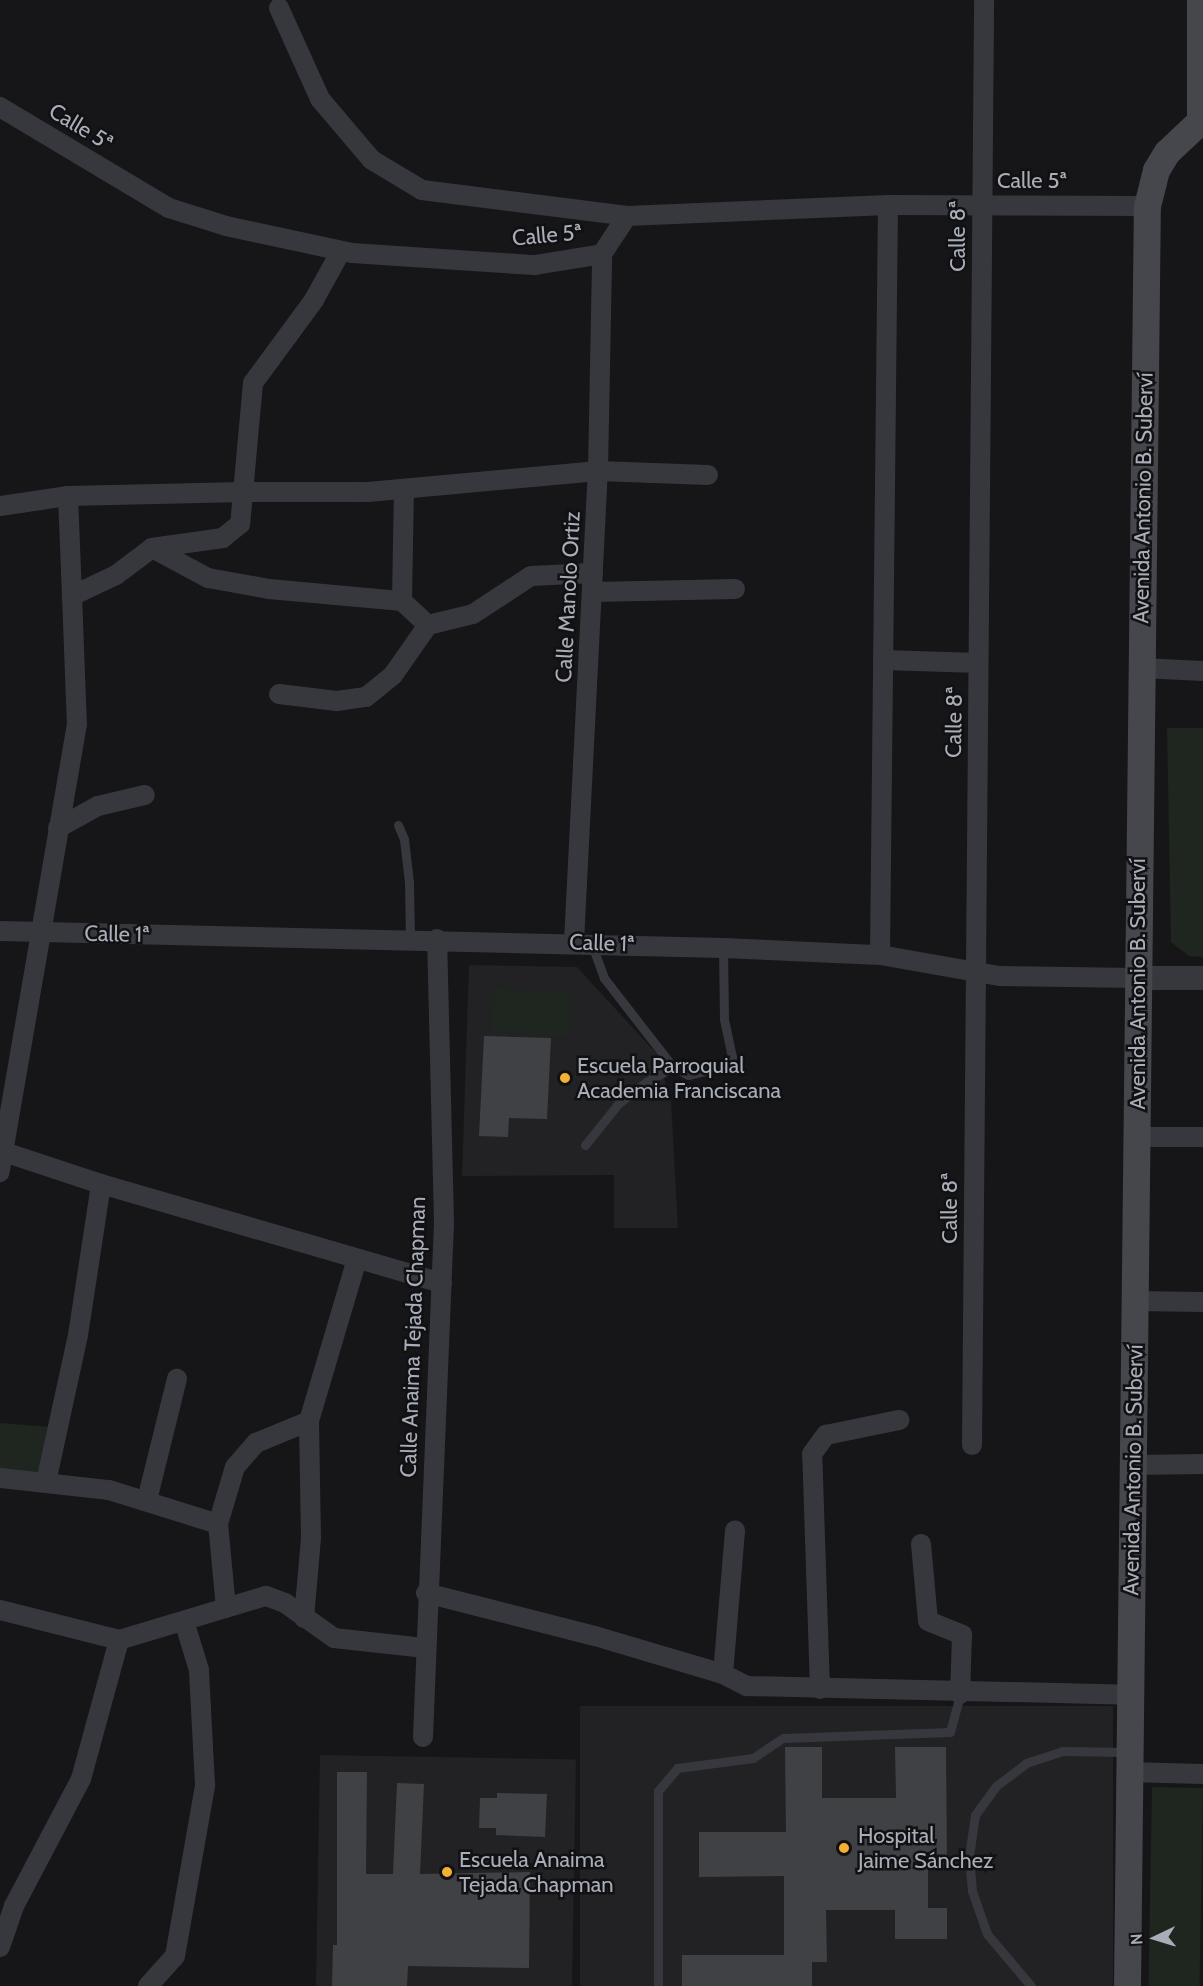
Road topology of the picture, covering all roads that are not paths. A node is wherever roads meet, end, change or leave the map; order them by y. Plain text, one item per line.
1 (984, 0) edge
2 (1200, 0) edge
3 (279, 8) dead end
4 (0, 107) edge
5 (1201, 122) edge
6 (888, 204) junction
7 (982, 205) junction
8 (1147, 206) junction
9 (627, 216) junction
10 (340, 250) junction
11 (602, 254) junction
12 (598, 471) junction
13 (708, 475) dead end
14 (404, 489) junction
15 (243, 492) junction
16 (68, 496) junction
17 (0, 506) edge
18 (152, 548) junction
19 (593, 583) junction
20 (735, 589) dead end
21 (72, 596) junction
22 (402, 601) junction
23 (428, 625) junction
24 (883, 660) junction
25 (978, 663) junction
26 (1141, 668) junction
27 (1203, 671) edge
28 (279, 694) dead end
29 (145, 795) dead end
30 (398, 825) dead end
31 (58, 828) junction
32 (0, 931) edge
33 (42, 933) junction
34 (410, 938) junction
35 (437, 939) junction
36 (583, 943) junction
37 (723, 948) junction
38 (880, 955) junction
39 (976, 971) junction
40 (1136, 978) junction
41 (1203, 978) edge
42 (673, 1067) junction
43 (1138, 1137) junction
44 (1203, 1137) edge
45 (585, 1145) dead end
46 (4, 1152) junction
47 (0, 1172) edge
48 (101, 1184) junction
49 (357, 1259) junction
50 (442, 1283) junction
51 (1135, 1301) junction
52 (1203, 1302) edge
53 (177, 1379) dead end
54 (898, 1420) dead end
55 (309, 1421) junction
56 (972, 1445) dead end
57 (1203, 1464) edge
58 (1133, 1465) junction
59 (0, 1478) edge
60 (46, 1482) junction
61 (147, 1500) junction
62 (218, 1524) junction
63 (735, 1531) dead end
64 (921, 1544) dead end
65 (426, 1593) junction
66 (226, 1608) junction
67 (0, 1610) edge
68 (304, 1618) junction
69 (184, 1621) junction
70 (119, 1640) junction
71 (425, 1648) junction
72 (723, 1674) junction
73 (820, 1689) junction
74 (960, 1694) junction
75 (1130, 1695) junction
76 (423, 1737) dead end
77 (1128, 1762) junction
78 (1203, 1774) edge
79 (7, 1907) edge
80 (0, 1947) edge
81 (148, 1986) edge
82 (658, 1986) edge
83 (1031, 1986) edge
84 (1127, 1986) edge

1 - 7 street, Calle 8ª
2 - 5 main road, Avenida Antonio B. Suberví
3 - 9 street
4 - 10 street, Calle 5ª
5 - 8 main road, Avenida Antonio B. Suberví
6 - 7 street, Calle 5ª
6 - 9 street, Calle 5ª
6 - 24 street
7 - 8 street, Calle 5ª
7 - 25 street, Calle 8ª
8 - 26 main road, Avenida Antonio B. Suberví
9 - 11 street, Calle 5ª
10 - 11 street, Calle 5ª
10 - 15 street
11 - 12 street, Calle Manolo Ortiz
12 - 13 street
12 - 14 street
12 - 19 street, Calle Manolo Ortiz
14 - 15 street
14 - 22 street
15 - 16 street
15 - 18 street
16 - 17 street
16 - 21 street
18 - 21 street
18 - 22 street
19 - 20 street
19 - 23 street
19 - 36 street, Calle Manolo Ortiz
21 - 31 street
22 - 23 street
23 - 28 street
24 - 25 street
24 - 38 street
25 - 39 street, Calle 8ª
26 - 27 street
26 - 40 main road, Avenida Antonio B. Suberví
29 - 31 street
30 - 34 lane
31 - 33 street
32 - 33 street, Calle 1ª
33 - 34 street, Calle 1ª
33 - 46 street
34 - 35 street, Calle 1ª
35 - 36 street, Calle 1ª
35 - 50 street, Calle Anaima Tejada Chapman
36 - 37 street, Calle 1ª
36 - 42 lane
37 - 38 street, Calle 1ª
37 - 42 lane
38 - 39 street, Calle 1ª
39 - 40 street, Calle 1ª
39 - 56 street, Calle 8ª
40 - 41 street, Calle 1ª
40 - 43 main road, Avenida Antonio B. Suberví
42 - 45 lane
43 - 44 street
43 - 51 main road, Avenida Antonio B. Suberví
46 - 47 street
46 - 48 street
48 - 49 street
48 - 60 street
49 - 50 street
49 - 55 street
50 - 65 street, Calle Anaima Tejada Chapman
51 - 52 street
51 - 58 main road, Avenida Antonio B. Suberví
53 - 61 street
54 - 73 street
55 - 62 street
55 - 68 street
57 - 58 street
58 - 75 main road, Avenida Antonio B. Suberví
59 - 60 street
60 - 61 street
61 - 62 street
62 - 66 street
63 - 72 street
64 - 74 street
65 - 71 street, Calle Anaima Tejada Chapman
65 - 72 street
66 - 68 street
66 - 69 street
67 - 70 street
68 - 71 street
69 - 70 street
69 - 81 street
70 - 79 street
71 - 76 street, Calle Anaima Tejada Chapman
72 - 73 street
73 - 74 street
74 - 75 street
74 - 82 lane
75 - 77 main road, Avenida Antonio B. Suberví
77 - 78 street
77 - 83 lane
77 - 84 main road, Avenida Antonio B. Suberví
79 - 80 street

